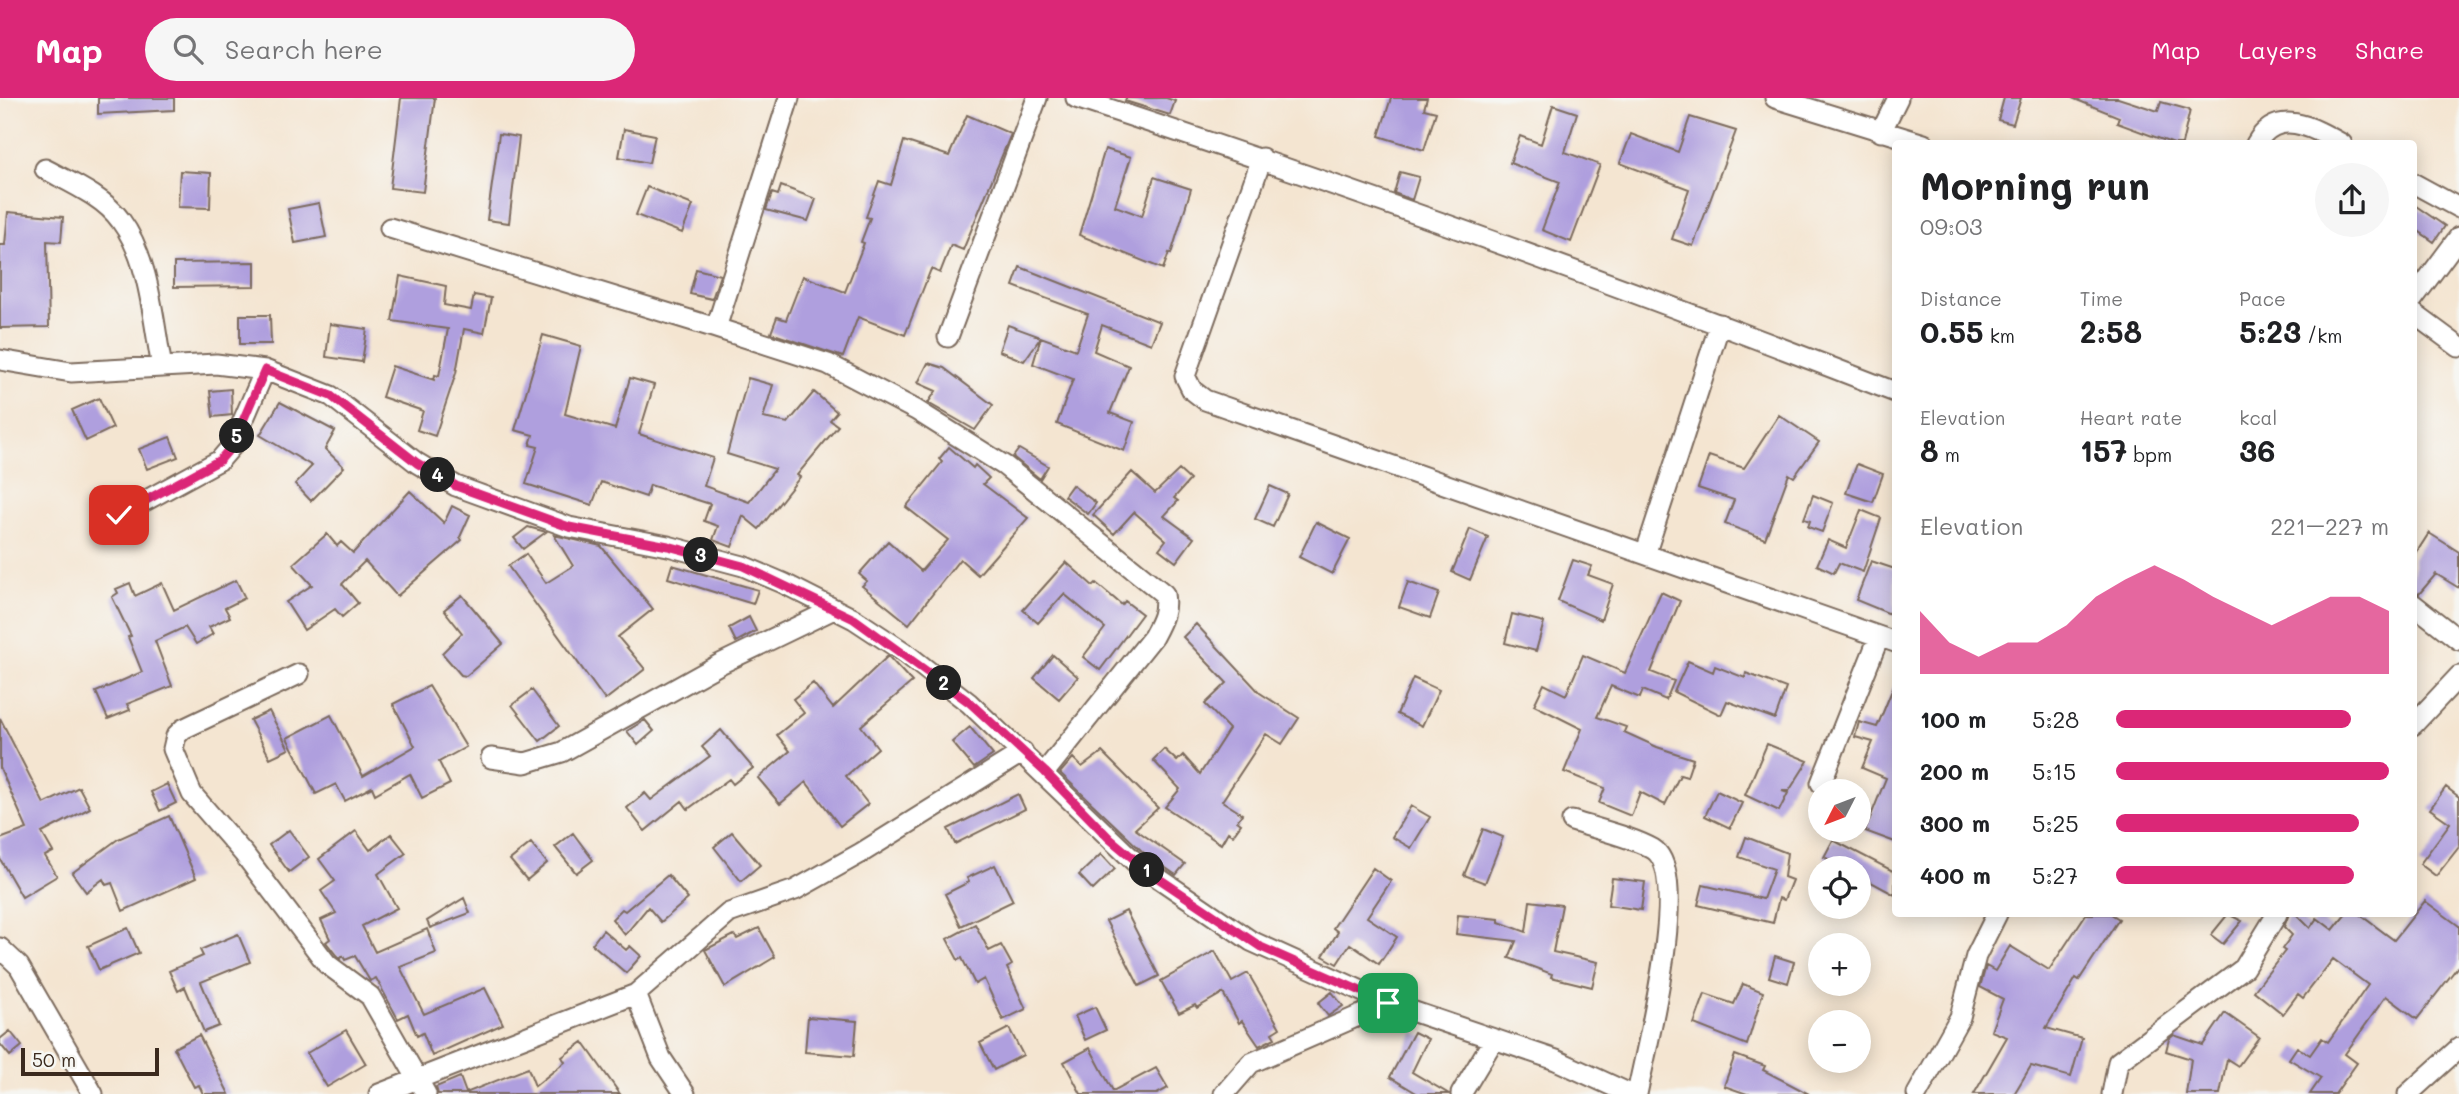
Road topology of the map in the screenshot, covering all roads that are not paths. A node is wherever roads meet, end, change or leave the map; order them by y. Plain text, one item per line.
1 (789, 98) edge
2 (1037, 98) edge
3 (1076, 98) edge
4 (1775, 98) edge
5 (1898, 98) edge
6 (1881, 132) junction
7 (1910, 140) edge
8 (2259, 140) edge
9 (2335, 140) edge
10 (1262, 159) junction
11 (45, 169) dead end
12 (2417, 185) edge
13 (2459, 208) edge
14 (390, 228) dead end
15 (2459, 237) edge
16 (2417, 294) edge
17 (2417, 316) edge
18 (1720, 324) junction
19 (716, 328) junction
20 (948, 337) dead end
21 (2459, 347) edge
22 (0, 360) edge
23 (162, 367) junction
24 (265, 370) junction
25 (1892, 391) edge
26 (119, 515) dead end
27 (1646, 552) junction
28 (2417, 607) edge
29 (834, 609) junction
30 (1887, 639) edge
31 (2459, 640) edge
32 (299, 674) dead end
33 (2459, 676) edge
34 (2417, 721) edge
35 (1023, 752) junction
36 (491, 758) dead end
37 (1045, 772) junction
38 (1823, 779) edge
39 (1572, 821) dead end
40 (1996, 917) edge
41 (2275, 917) edge
42 (0, 948) edge
43 (636, 994) junction
44 (1388, 1003) junction
45 (1494, 1040) junction
46 (2459, 1048) edge
47 (422, 1087) edge
48 (93, 1094) edge
49 (379, 1094) edge
50 (685, 1094) edge
51 (1224, 1094) edge
52 (1461, 1094) edge
53 (1630, 1094) edge
54 (1637, 1094) edge
55 (1917, 1094) edge
56 (2112, 1094) edge
57 (2408, 1094) edge

1 - 19 street
2 - 20 street
3 - 10 street
4 - 6 street
5 - 6 street
6 - 7 street
8 - 9 street
10 - 18 street
10 - 27 street
11 - 23 street
12 - 13 street
14 - 19 street
15 - 16 street
17 - 21 street
18 - 25 street
18 - 27 street
19 - 37 street
22 - 23 street
23 - 24 street
24 - 26 street
24 - 29 street
27 - 30 street
28 - 31 street
29 - 35 street
29 - 36 street
30 - 38 street
32 - 47 street
33 - 34 street
35 - 37 street
35 - 43 street
37 - 44 street
39 - 54 street
40 - 55 street
41 - 56 street
42 - 48 street
43 - 47 street
43 - 50 street
44 - 45 street
44 - 51 street
45 - 52 street
45 - 53 street
46 - 57 street
47 - 49 street

